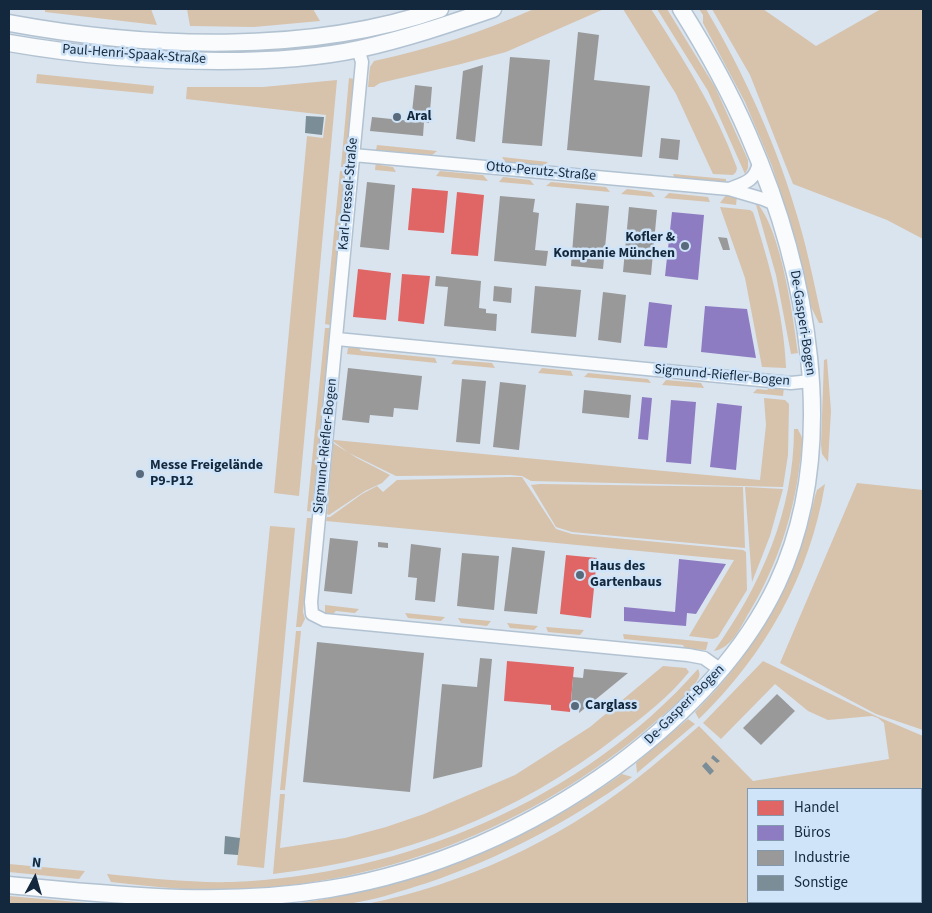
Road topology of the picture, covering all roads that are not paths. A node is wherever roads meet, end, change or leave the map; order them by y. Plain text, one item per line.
1 (440, 9) edge
2 (493, 9) edge
3 (682, 9) edge
4 (9, 23) edge
5 (9, 42) edge
6 (358, 50) junction
7 (353, 155) junction
8 (759, 163) junction
9 (729, 189) junction
10 (775, 204) junction
11 (336, 339) junction
12 (811, 381) junction
13 (721, 670) junction
14 (9, 885) edge

1 - 4 main road, Paul-Henri-Spaak-Straße
2 - 6 main road, Paul-Henri-Spaak-Straße
3 - 8 main road, De-Gasperi-Bogen
5 - 6 main road, Paul-Henri-Spaak-Straße
6 - 7 street, Karl-Dressel-Straße
7 - 9 street, Otto-Perutz-Straße
7 - 11 street, Karl-Dressel-Straße
8 - 9 street, Otto-Perutz-Straße
8 - 10 main road, De-Gasperi-Bogen
9 - 10 street, Otto-Perutz-Straße
10 - 12 main road, De-Gasperi-Bogen
11 - 12 street, Sigmund-Riefler-Bogen
11 - 13 street, Sigmund-Riefler-Bogen
12 - 13 main road, De-Gasperi-Bogen
13 - 14 main road, De-Gasperi-Bogen

